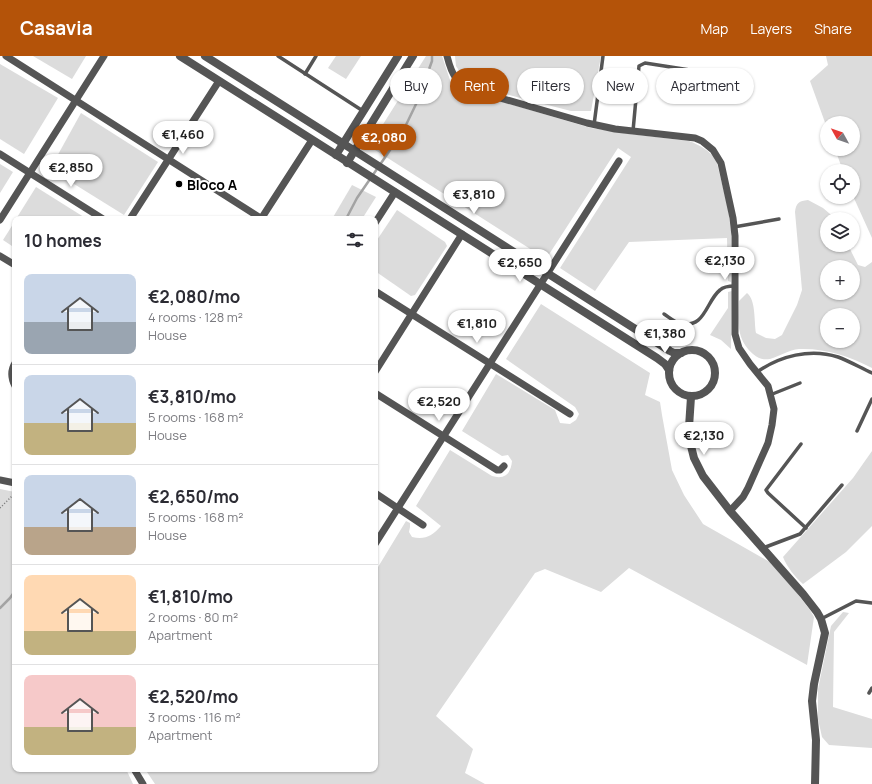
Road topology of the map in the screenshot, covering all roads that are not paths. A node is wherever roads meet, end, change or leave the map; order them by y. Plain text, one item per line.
1 (6, 56) edge
2 (104, 56) edge
3 (180, 56) edge
4 (205, 56) edge
5 (278, 56) edge
6 (316, 56) edge
7 (398, 56) edge
8 (412, 56) edge
9 (447, 56) edge
10 (603, 56) edge
11 (677, 68) edge
12 (305, 74) junction
13 (219, 81) junction
14 (76, 100) junction
15 (364, 111) junction
16 (594, 125) junction
17 (633, 131) junction
18 (312, 140) junction
19 (343, 144) junction
20 (354, 151) junction
21 (0, 154) edge
22 (336, 156) junction
23 (169, 160) junction
24 (619, 161) dead end
25 (347, 162) junction
26 (30, 172) junction
27 (395, 192) junction
28 (97, 216) edge
29 (132, 216) edge
30 (256, 216) edge
31 (263, 216) edge
32 (378, 218) edge
33 (779, 219) dead end
34 (0, 220) edge
35 (734, 227) junction
36 (462, 234) junction
37 (0, 256) edge
38 (12, 263) edge
39 (548, 272) junction
40 (541, 284) junction
41 (735, 286) junction
42 (378, 292) edge
43 (412, 314) junction
44 (664, 314) dead end
45 (681, 353) junction
46 (490, 364) junction
47 (378, 367) edge
48 (669, 370) junction
49 (756, 372) junction
50 (872, 373) edge
51 (800, 383) dead end
52 (378, 395) edge
53 (770, 395) junction
54 (690, 397) junction
55 (872, 400) edge
56 (570, 414) dead end
57 (857, 431) dead end
58 (444, 437) junction
59 (801, 444) dead end
60 (504, 466) dead end
61 (0, 480) edge
62 (12, 482) edge
63 (842, 485) dead end
64 (378, 496) edge
65 (397, 508) junction
66 (730, 511) junction
67 (423, 525) dead end
68 (806, 528) junction
69 (378, 539) edge
70 (762, 548) junction
71 (872, 603) edge
72 (821, 619) junction
73 (872, 688) edge
74 (869, 693) dead end
75 (136, 772) edge
76 (144, 784) edge
77 (815, 784) edge

1 - 14 street
2 - 14 street
3 - 13 street
4 - 19 street
5 - 12 lane
6 - 12 lane
7 - 15 street
8 - 20 street
9 - 16 street
10 - 16 lane
11 - 17 lane
12 - 15 lane
13 - 18 street
13 - 23 street
14 - 23 street
14 - 26 street
15 - 19 street
16 - 17 street
17 - 35 street
18 - 22 street
18 - 31 street
19 - 20 street
19 - 22 street
20 - 25 street
20 - 39 street
21 - 26 street
22 - 25 street
23 - 29 street
23 - 30 street
24 - 39 street
25 - 27 street
26 - 28 street
26 - 34 street
27 - 32 street
27 - 36 street
33 - 35 lane
35 - 41 street
36 - 40 street
36 - 43 street
37 - 38 street
39 - 40 street
39 - 45 street
40 - 46 street
40 - 48 street
41 - 44 lane
41 - 49 street
42 - 43 street
43 - 46 street
43 - 47 street
45 - 48 street
45 - 54 street
46 - 56 street
46 - 58 street
48 - 54 street
49 - 50 lane
49 - 53 street
51 - 53 lane
52 - 58 street
53 - 66 street
54 - 66 street
55 - 57 lane
58 - 60 street
58 - 65 street
59 - 68 lane
61 - 62 street
63 - 68 lane
64 - 65 street
65 - 67 street
65 - 69 street
66 - 70 street
68 - 70 lane
70 - 72 street
71 - 72 lane
72 - 77 street
73 - 74 lane
75 - 76 street

